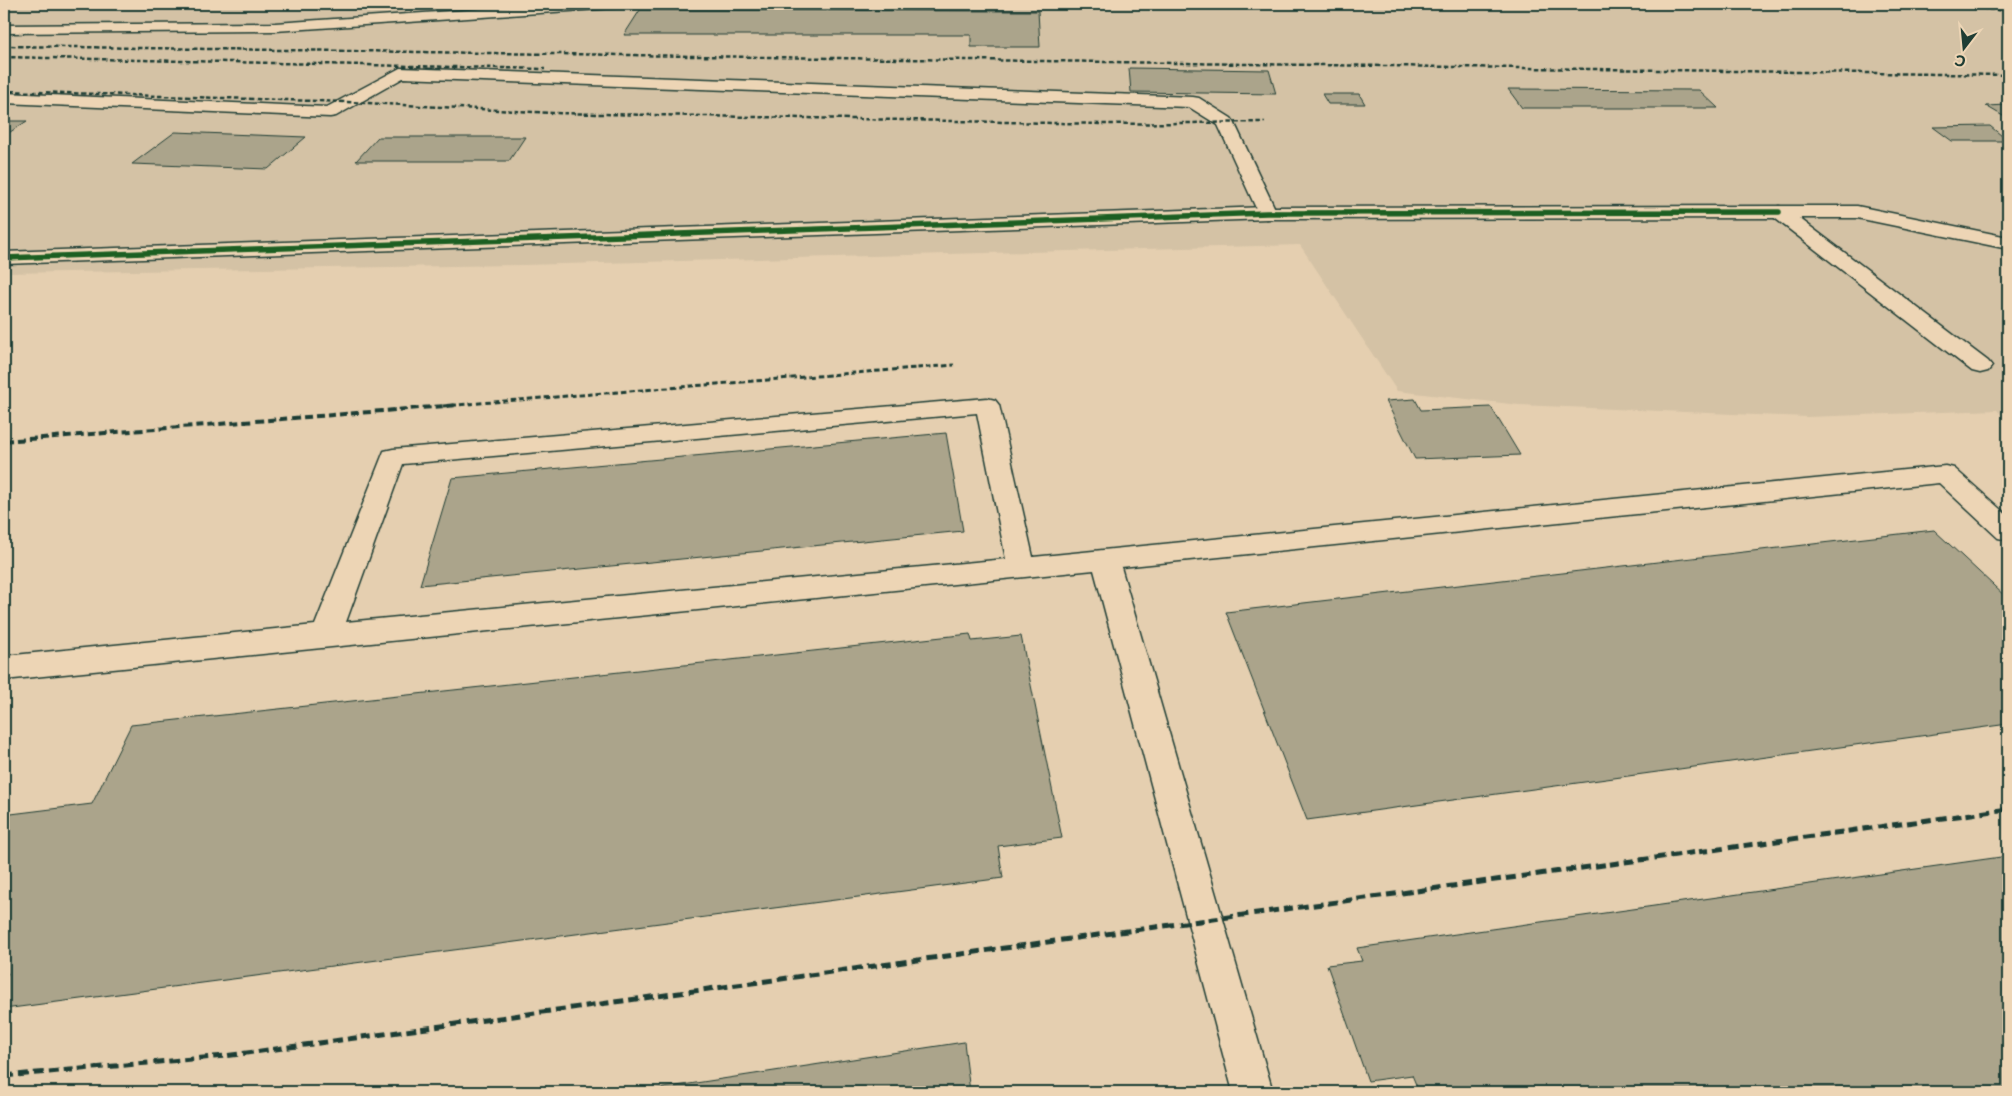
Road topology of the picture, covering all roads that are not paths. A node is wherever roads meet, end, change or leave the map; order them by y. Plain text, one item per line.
1 (614, 4) edge
2 (4, 29) edge
3 (4, 98) edge
4 (1779, 212) junction
5 (1267, 213) junction
6 (2008, 243) edge
7 (4, 258) edge
8 (1980, 366) dead end
9 (2008, 531) edge
10 (1105, 559) junction
11 (1022, 568) junction
12 (326, 636) junction
13 (4, 668) edge
14 (1253, 1092) edge

1 - 2 street
3 - 5 street
4 - 5 street
4 - 6 street
4 - 8 street
5 - 7 street
9 - 10 street
10 - 11 street
10 - 14 street
11 - 12 street
11 - 12 street
12 - 13 street

